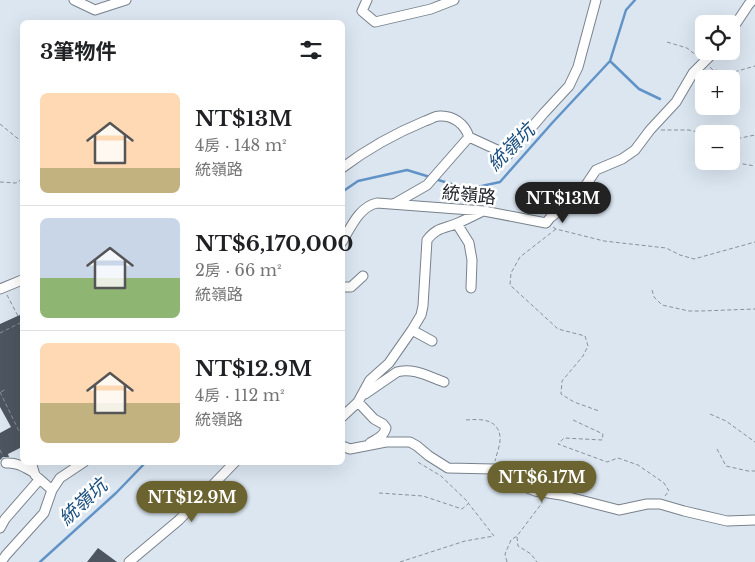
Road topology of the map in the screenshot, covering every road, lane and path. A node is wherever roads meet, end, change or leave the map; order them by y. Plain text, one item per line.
1 (74, 0) edge
2 (126, 0) edge
3 (367, 0) edge
4 (454, 0) edge
5 (596, 0) edge
6 (753, 0) edge
7 (740, 18) edge
8 (706, 60) edge
9 (0, 124) edge
10 (650, 130) junction
11 (695, 131) edge
12 (755, 135) edge
13 (469, 137) junction
14 (740, 138) edge
15 (20, 140) edge
16 (740, 164) edge
17 (345, 166) edge
18 (755, 166) edge
19 (20, 180) edge
20 (0, 182) edge
21 (580, 194) junction
22 (602, 202) dead end
23 (394, 204) junction
24 (484, 211) junction
25 (546, 223) junction
26 (457, 224) junction
27 (556, 229) junction
28 (345, 237) edge
29 (755, 242) edge
30 (363, 276) dead end
31 (20, 281) edge
32 (345, 287) edge
33 (2, 288) edge
34 (471, 288) dead end
35 (652, 290) dead end
36 (755, 309) edge
37 (18, 316) dead end
38 (20, 325) edge
39 (412, 330) junction
40 (0, 334) edge
41 (432, 341) dead end
42 (444, 382) dead end
43 (6, 389) dead end
44 (0, 392) edge
45 (360, 399) junction
46 (599, 411) dead end
47 (345, 414) edge
48 (710, 414) dead end
49 (466, 420) dead end
50 (573, 420) dead end
51 (18, 428) joint
52 (20, 431) dead end
53 (755, 442) edge
54 (345, 447) edge
55 (362, 447) junction
56 (716, 449) dead end
57 (0, 450) edge
58 (3, 460) edge
59 (416, 461) dead end
60 (32, 465) edge
61 (80, 465) edge
62 (232, 465) edge
63 (494, 469) junction
64 (755, 471) edge
65 (36, 476) junction
66 (52, 490) junction
67 (544, 491) junction
68 (379, 493) dead end
69 (469, 503) junction
70 (660, 504) junction
71 (755, 520) edge
72 (0, 528) edge
73 (517, 536) junction
74 (414, 557) junction
75 (1, 562) edge
76 (129, 562) edge
77 (400, 562) edge
78 (415, 562) edge
79 (507, 562) edge
80 (537, 562) edge

1 - 2 street
3 - 4 street
5 - 13 street
6 - 7 street
8 - 10 street
9 - 15 path
10 - 11 path
10 - 21 street
12 - 14 path
13 - 17 street
13 - 23 street
16 - 18 path
19 - 20 path
21 - 22 street
21 - 25 street
23 - 24 street, 統嶺路
23 - 28 street, 統嶺路
24 - 25 street, 統嶺路
24 - 26 street
25 - 27 path
26 - 34 street
26 - 39 street
27 - 29 path
27 - 46 path
30 - 32 street
31 - 33 street
33 - 37 path
35 - 36 path
38 - 40 path
39 - 41 street
39 - 45 street
42 - 45 street
43 - 44 path
44 - 51 path
45 - 47 street
45 - 55 street
48 - 53 path
49 - 63 path
50 - 70 path
51 - 52 path
54 - 55 street
55 - 63 street
56 - 64 path
57 - 58 path
58 - 65 street
59 - 69 path
60 - 65 street
61 - 66 street
62 - 76 street
63 - 67 street
65 - 66 street
65 - 72 street
66 - 75 street
67 - 70 street
67 - 73 path
68 - 69 path
69 - 74 path
70 - 71 street
73 - 79 path
73 - 80 path
74 - 77 path
74 - 78 path

